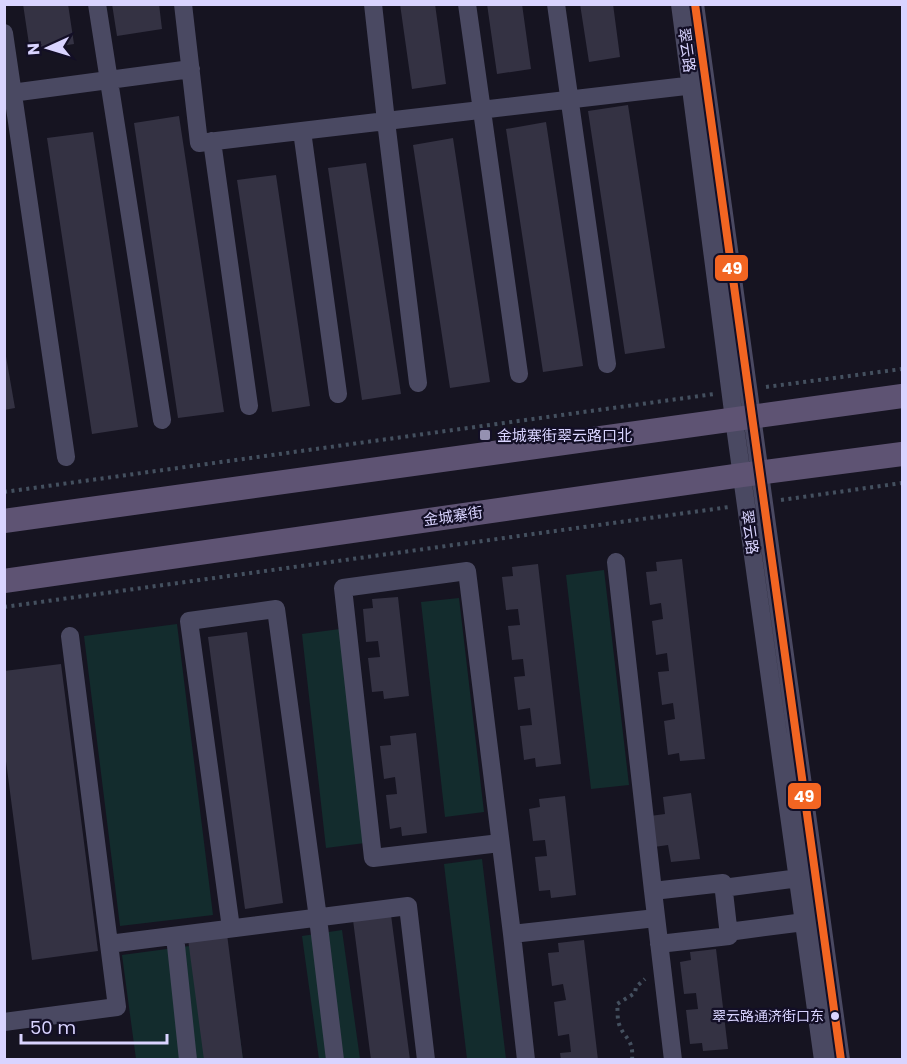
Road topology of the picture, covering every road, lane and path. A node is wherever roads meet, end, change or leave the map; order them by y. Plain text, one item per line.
1 (97, 4) edge
2 (183, 4) edge
3 (373, 4) edge
4 (467, 4) edge
5 (556, 4) edge
6 (680, 4) edge
7 (696, 4) edge
8 (4, 33) edge
9 (191, 69) junction
10 (109, 80) junction
11 (699, 84) junction
12 (9, 93) edge
13 (569, 99) junction
14 (482, 110) junction
15 (386, 121) junction
16 (302, 131) junction
17 (212, 141) junction
18 (607, 364) dead end
19 (903, 369) edge
20 (519, 374) dead end
21 (418, 383) dead end
22 (739, 391) junction
23 (338, 394) dead end
24 (903, 396) edge
25 (249, 406) dead end
26 (743, 418) junction
27 (162, 420) dead end
28 (903, 454) edge
29 (66, 457) dead end
30 (750, 474) junction
31 (903, 483) edge
32 (4, 492) edge
33 (755, 503) junction
34 (4, 520) edge
35 (616, 562) dead end
36 (4, 581) edge
37 (4, 607) edge
38 (70, 636) dead end
39 (500, 843) junction
40 (799, 878) junction
41 (723, 888) junction
42 (653, 891) junction
43 (318, 918) junction
44 (656, 918) junction
45 (804, 922) junction
46 (231, 928) junction
47 (728, 932) junction
48 (512, 934) junction
49 (175, 936) junction
50 (109, 944) junction
51 (659, 944) junction
52 (662, 964) junction
53 (4, 1022) edge
54 (188, 1059) edge
55 (335, 1059) edge
56 (426, 1059) edge
57 (526, 1059) edge
58 (632, 1059) edge
59 (673, 1059) edge
60 (823, 1059) edge
61 (841, 1059) edge

1 - 10 street
2 - 9 street
3 - 15 street
4 - 14 street
5 - 13 street
6 - 11 street, 翠云路
7 - 11 street, 翠云路
8 - 12 street
9 - 10 street
9 - 17 street
10 - 12 street
10 - 27 street
11 - 13 street
11 - 22 street, 翠云路
12 - 29 street
13 - 14 street
13 - 18 street
14 - 15 street
14 - 20 street
15 - 16 street
15 - 21 street
16 - 17 street
16 - 23 street
17 - 25 street
19 - 22 path
22 - 26 street, 翠云路
22 - 32 path
24 - 26 main road
26 - 30 street, 翠云路
26 - 34 main road
28 - 30 main road, 金城寨街
30 - 33 street, 翠云路
30 - 36 main road, 金城寨街
31 - 33 path
33 - 37 path
33 - 40 street, 翠云路
33 - 61 street, 翠云路
35 - 42 street
38 - 50 street
39 - 39 street
39 - 48 street
40 - 41 street
40 - 45 street, 翠云路
41 - 42 street
41 - 47 street
42 - 44 street
43 - 46 street
43 - 46 street
43 - 55 street
43 - 56 street
44 - 48 street
44 - 51 street
45 - 47 street
45 - 60 street, 翠云路
46 - 49 street
47 - 51 street
48 - 57 street
49 - 50 street
49 - 54 street
50 - 53 street
51 - 52 street
52 - 58 path
52 - 59 street

